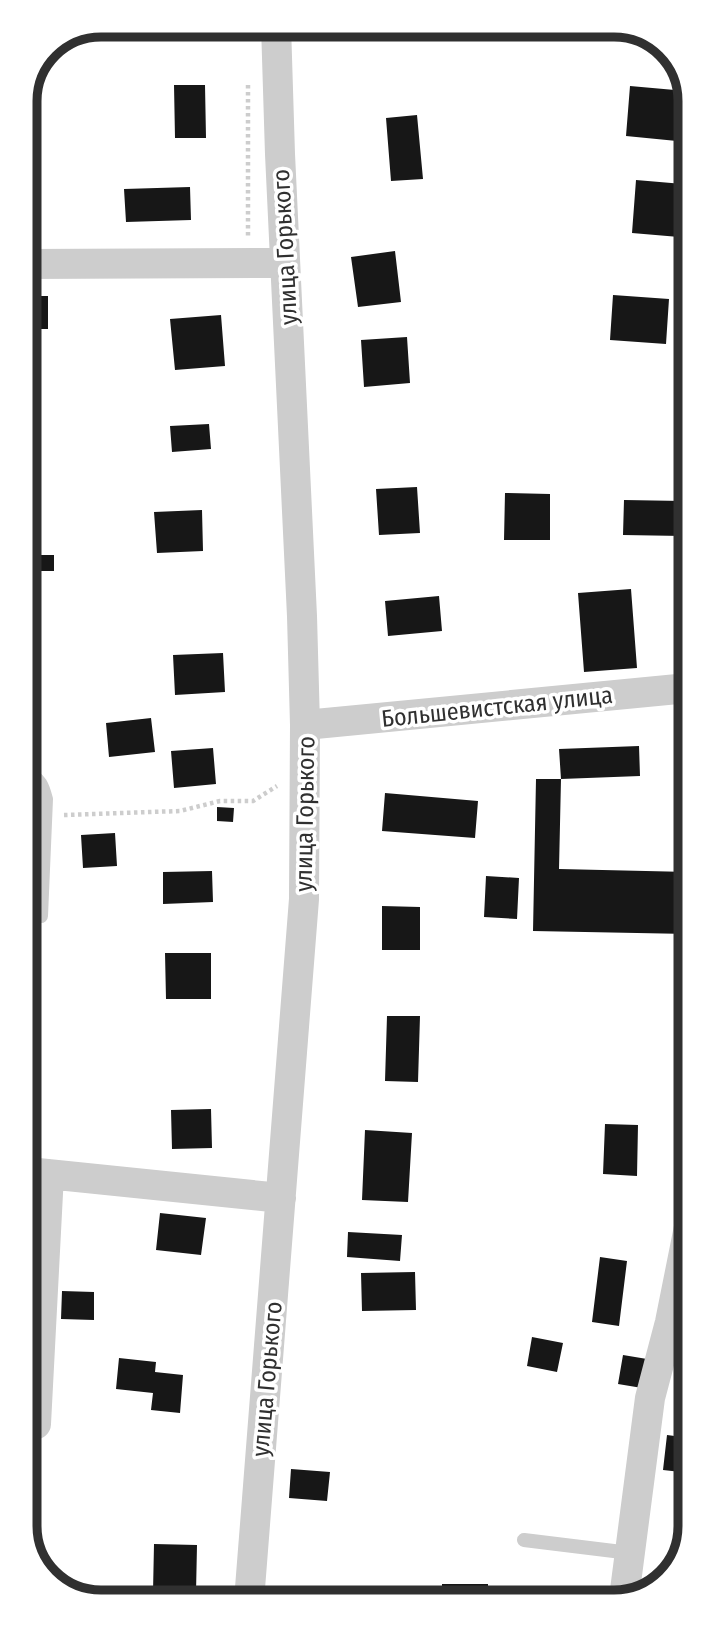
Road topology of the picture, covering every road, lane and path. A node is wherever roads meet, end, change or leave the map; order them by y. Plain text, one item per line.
1 (276, 37) edge
2 (248, 78) dead end
3 (248, 263) junction
4 (285, 263) junction
5 (37, 264) edge
6 (678, 689) edge
7 (306, 725) junction
8 (305, 774) junction
9 (37, 780) edge
10 (46, 819) junction
11 (41, 916) dead end
12 (38, 1173) edge
13 (281, 1198) junction
14 (678, 1282) edge
15 (37, 1298) edge
16 (524, 1540) dead end
17 (630, 1553) junction
18 (625, 1589) edge
19 (250, 1590) edge

1 - 4 street, улица Горького
2 - 3 path
3 - 4 street
3 - 5 street
4 - 7 street, улица Горького
6 - 7 street, Большевистская улица
7 - 8 street, улица Горького
8 - 10 path
8 - 13 street, улица Горького
9 - 10 lane
10 - 11 lane
12 - 13 street
12 - 15 street
13 - 19 street, улица Горького
14 - 17 street
16 - 17 lane
17 - 18 street

